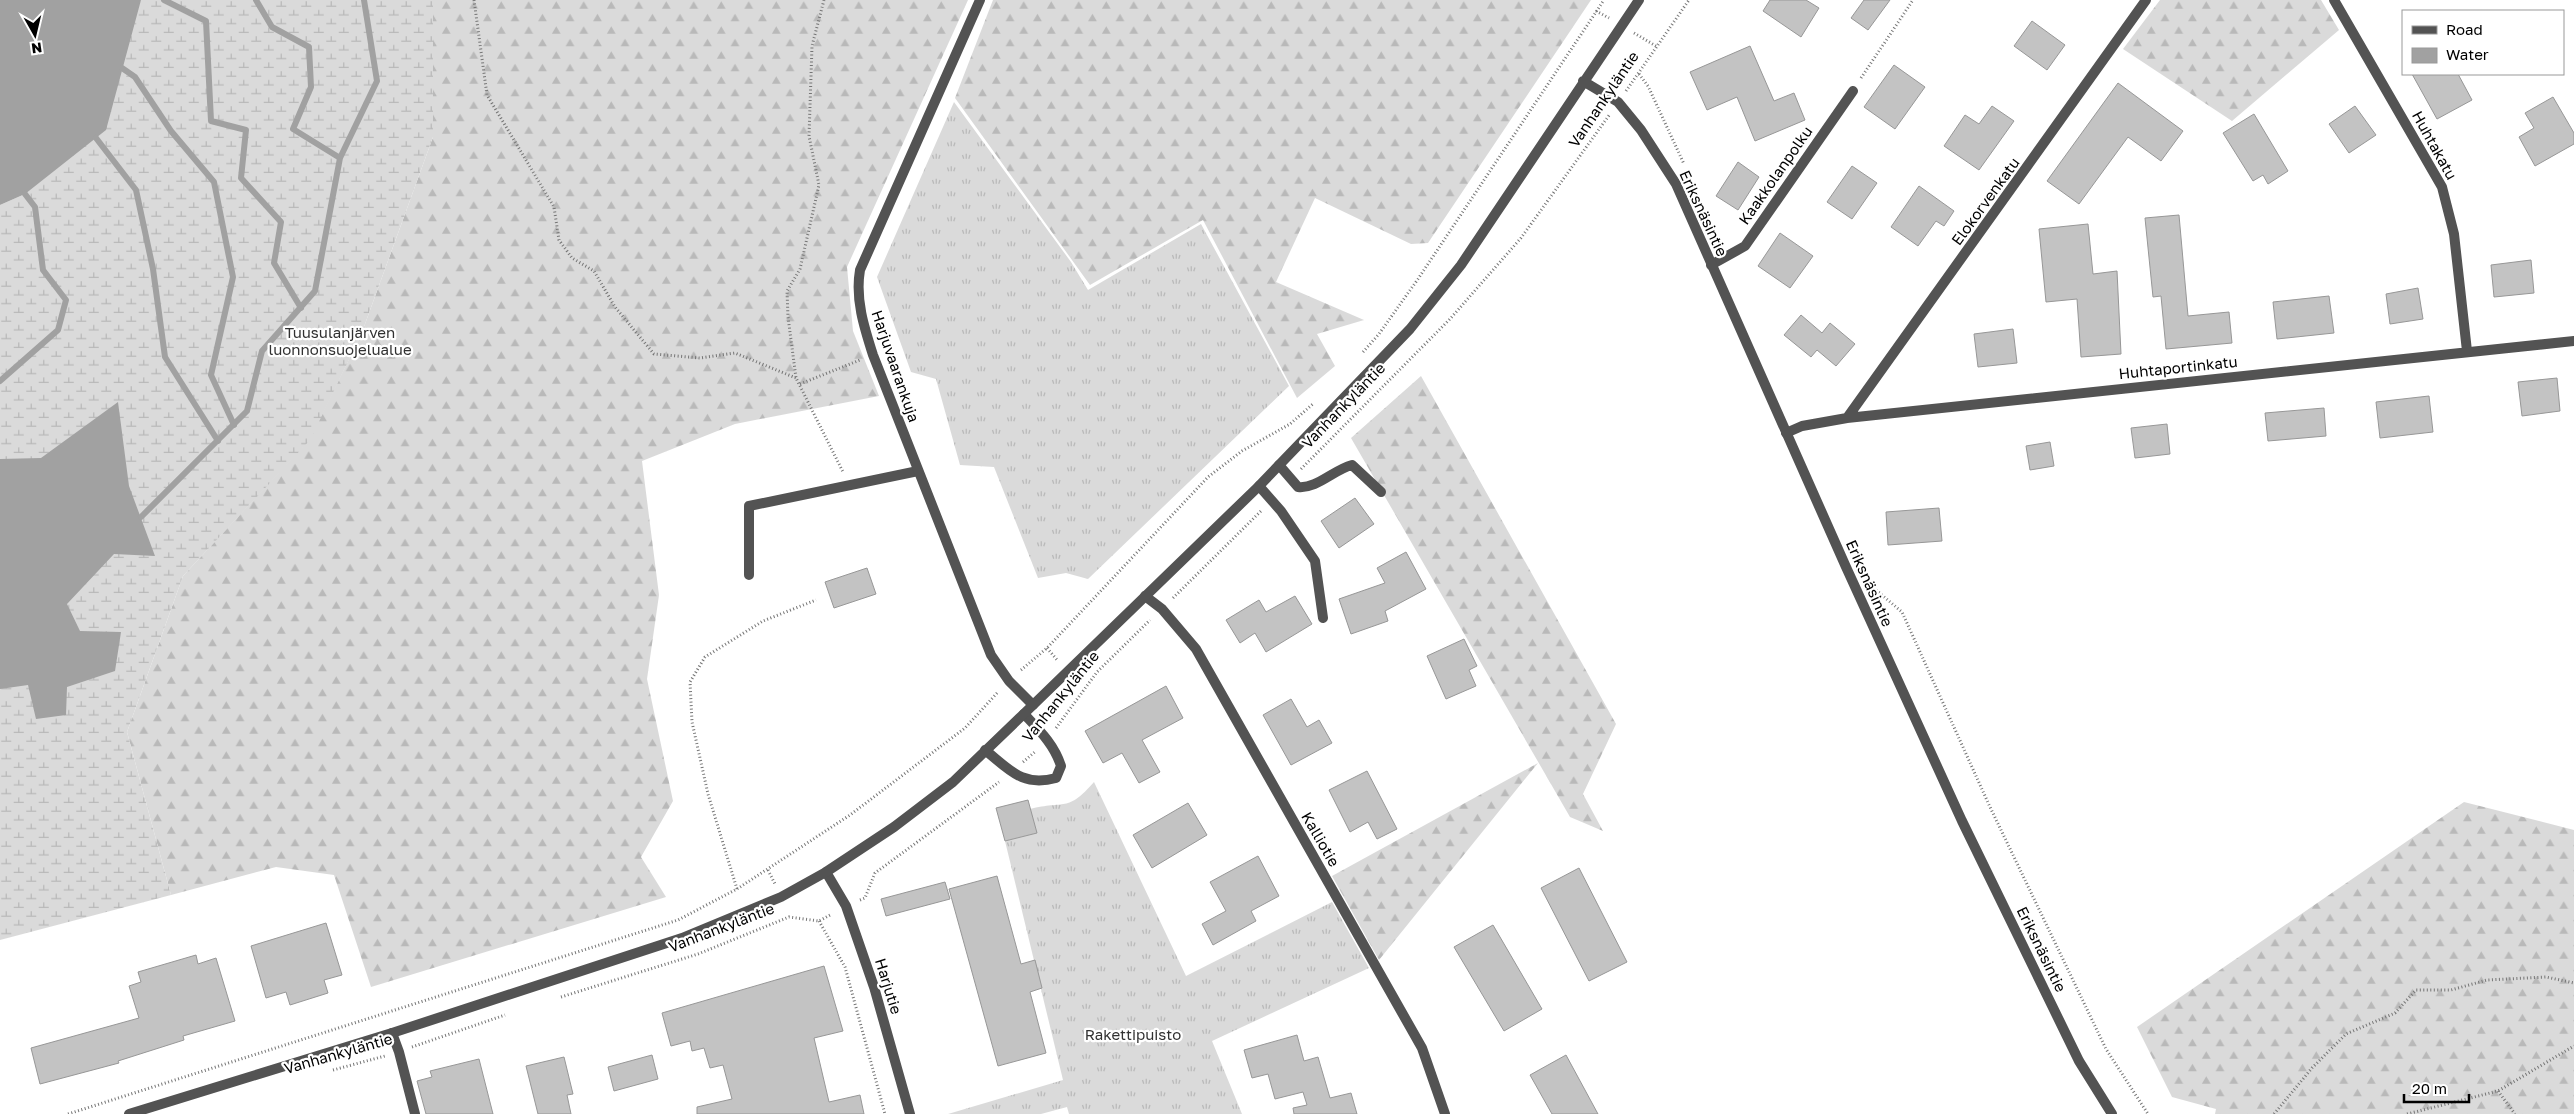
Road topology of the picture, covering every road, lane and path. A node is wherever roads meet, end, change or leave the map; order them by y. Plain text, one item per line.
1 (474, 0) edge
2 (824, 0) edge
3 (980, 0) edge
4 (1604, 0) edge
5 (1639, 0) edge
6 (1689, 0) edge
7 (1913, 0) edge
8 (2146, 0) edge
9 (2334, 0) edge
10 (1583, 81) junction
11 (1853, 91) joint
12 (1618, 102) junction
13 (1711, 265) junction
14 (2574, 340) edge
15 (2467, 350) junction
16 (1361, 354) dead end
17 (873, 355) junction
18 (796, 378) junction
19 (800, 384) junction
20 (1318, 400) dead end
21 (1848, 418) junction
22 (1786, 433) junction
23 (1279, 465) junction
24 (918, 471) junction
25 (1291, 479) junction
26 (850, 486) junction
27 (1259, 486) junction
28 (1381, 492) dead end
29 (1272, 501) junction
30 (749, 575) dead end
31 (1874, 587) dead end
32 (1145, 596) junction
33 (816, 600) dead end
34 (1162, 609) junction
35 (1323, 618) dead end
36 (1009, 681) junction
37 (1033, 705) junction
38 (1024, 714) junction
39 (1047, 738) junction
40 (985, 750) junction
41 (1012, 771) junction
42 (826, 872) junction
43 (737, 889) junction
44 (846, 906) junction
45 (819, 921) junction
46 (2574, 983) edge
47 (554, 999) dead end
48 (507, 1014) dead end
49 (392, 1033) junction
50 (2574, 1046) edge
51 (399, 1052) junction
52 (327, 1072) dead end
53 (2498, 1091) junction
54 (68, 1114) edge
55 (129, 1114) edge
56 (414, 1114) edge
57 (885, 1114) edge
58 (910, 1114) edge
59 (1444, 1114) edge
60 (2112, 1114) edge
61 (2148, 1114) edge
62 (2274, 1114) edge
63 (2407, 1114) edge
64 (2515, 1114) edge

1 - 18 path
2 - 18 path
3 - 17 street, Harjuvaarankuja
4 - 16 path
5 - 10 street, Vanhankyläntie
6 - 12 path, Vanhankyläntie
7 - 11 path
8 - 21 street, Elokorvenkatu
9 - 15 street, Huhtakatu
10 - 12 street, Eriksnäsintie
10 - 23 street, Vanhankyläntie
11 - 13 street, Kaakkolanpolku
12 - 13 street, Eriksnäsintie
12 - 25 path, Vanhankyläntie
13 - 22 street, Eriksnäsintie
14 - 15 street, Huhtaportinkatu
15 - 21 street, Huhtaportinkatu
17 - 19 path
17 - 24 street, Harjuvaarankuja
18 - 19 path
19 - 26 path
20 - 36 path
21 - 22 street, Huhtaportinkatu
22 - 60 street, Eriksnäsintie
23 - 25 street
23 - 27 street, Vanhankyläntie
24 - 26 street
24 - 36 street, Harjuvaarankuja
25 - 28 street
26 - 30 street
27 - 29 street
27 - 32 street, Vanhankyläntie
29 - 34 path, Vanhankyläntie
29 - 35 street
31 - 61 path
32 - 34 street, Kalliotie
32 - 37 street, Vanhankyläntie
33 - 43 path
34 - 39 path, Vanhankyläntie
34 - 59 street, Kalliotie
36 - 37 street, Harjuvaarankuja
36 - 43 path
37 - 38 street, Vanhankyläntie
38 - 39 street
38 - 40 street, Vanhankyläntie
39 - 41 path, Vanhankyläntie
39 - 41 street
40 - 41 street
40 - 42 street, Vanhankyläntie
41 - 44 path, Vanhankyläntie
42 - 44 street, Harjutie
42 - 49 street, Vanhankyläntie
43 - 54 path
44 - 45 path, Vanhankyläntie
44 - 58 street, Harjutie
45 - 47 path, Vanhankyläntie
45 - 57 path
46 - 62 path
48 - 51 path, Vanhankyläntie
49 - 51 street
49 - 55 street, Vanhankyläntie
50 - 53 path
51 - 52 path, Vanhankyläntie
51 - 56 street
53 - 63 path
53 - 64 path

